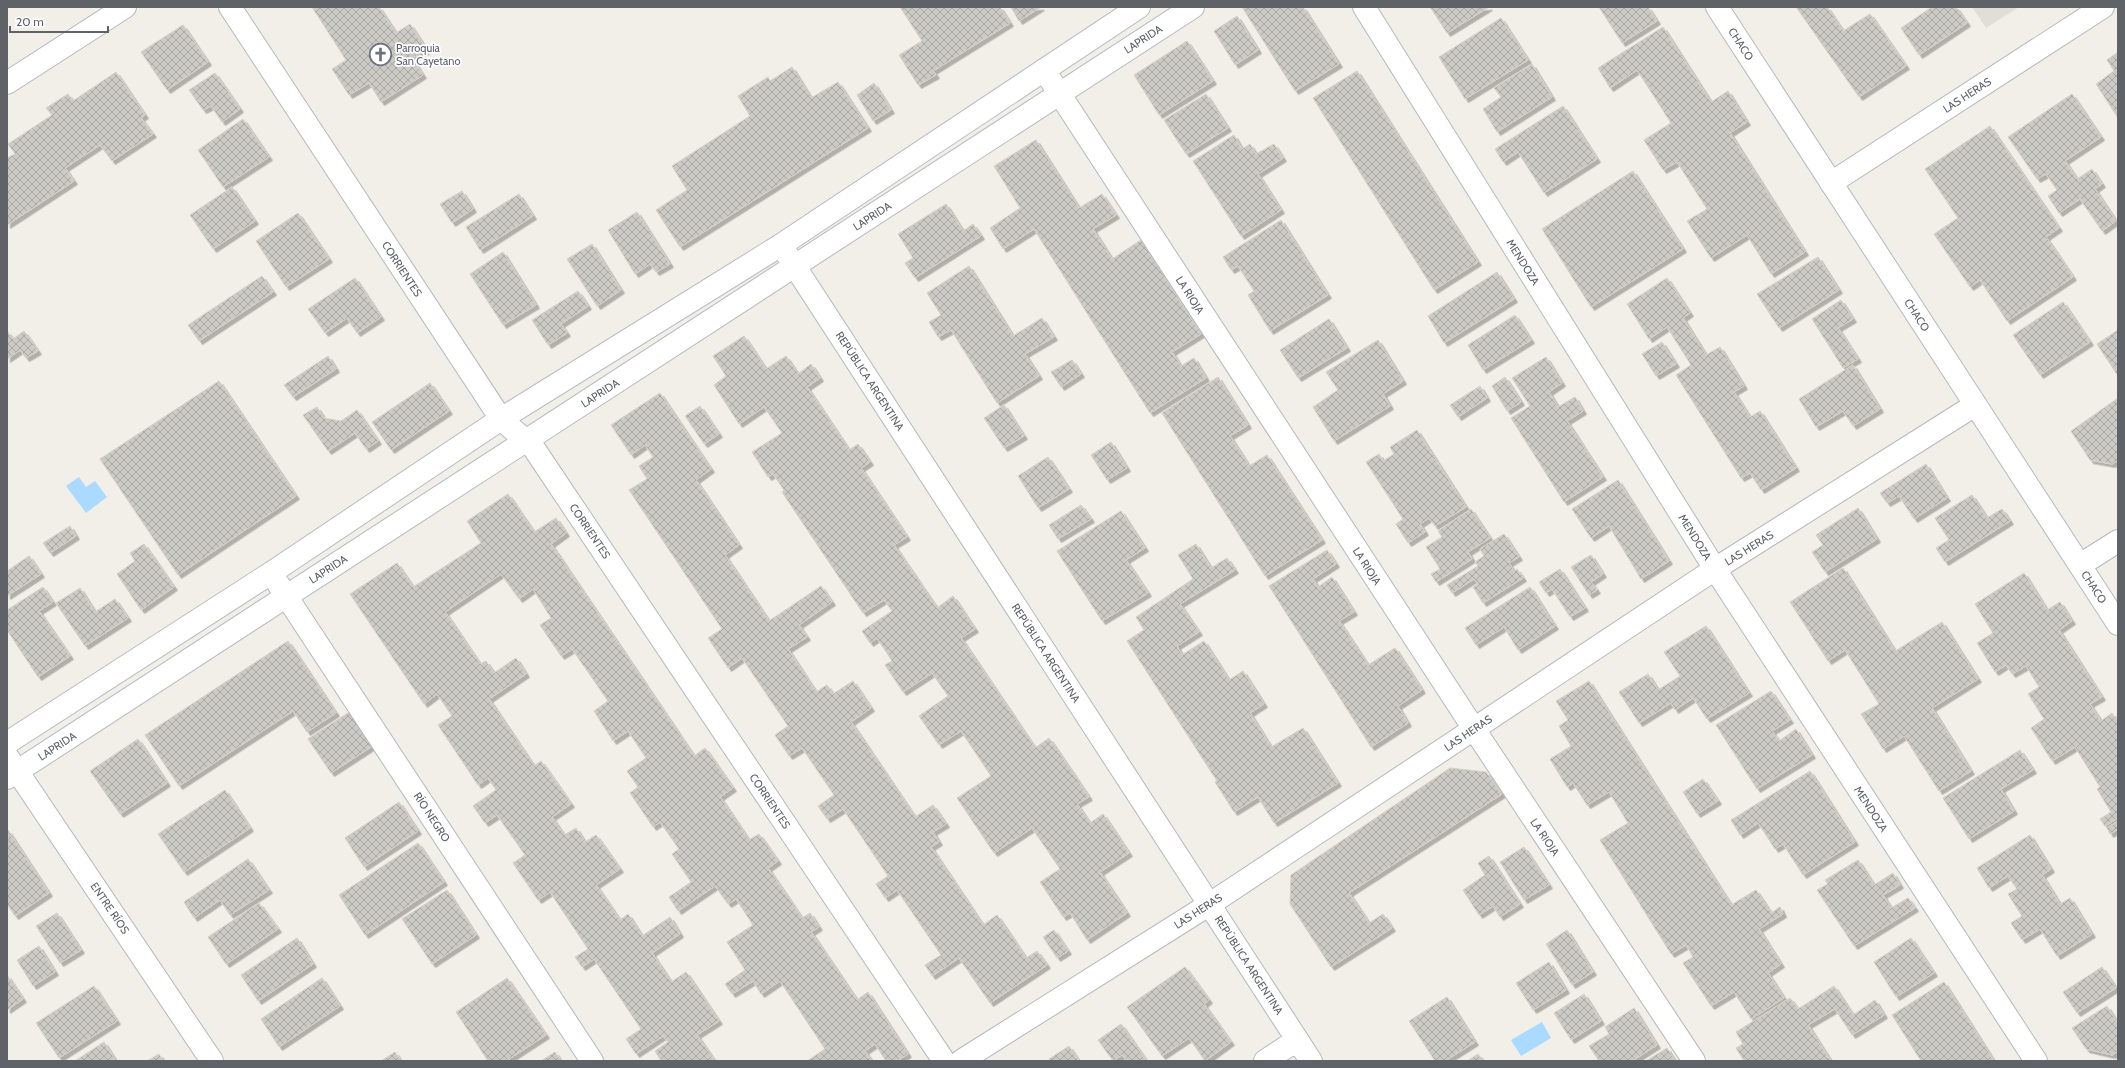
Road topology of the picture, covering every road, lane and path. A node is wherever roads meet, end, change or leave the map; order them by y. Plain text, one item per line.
1 (124, 7) edge
2 (230, 7) edge
3 (1139, 7) edge
4 (1193, 7) edge
5 (1364, 7) edge
6 (1717, 7) edge
7 (2103, 7) edge
8 (1044, 70) junction
9 (7, 83) edge
10 (1059, 94) junction
11 (1831, 183) junction
12 (781, 245) junction
13 (795, 266) junction
14 (1975, 405) junction
15 (501, 419) junction
16 (526, 441) junction
17 (2118, 541) edge
18 (2080, 565) junction
19 (1715, 569) junction
20 (271, 573) junction
21 (287, 596) junction
22 (2118, 624) edge
23 (1474, 729) junction
24 (7, 743) edge
25 (10, 768) edge
26 (1210, 904) junction
27 (1297, 1040) junction
28 (212, 1061) edge
29 (592, 1061) edge
30 (944, 1061) edge
31 (961, 1061) edge
32 (1265, 1061) edge
33 (1311, 1061) edge
34 (1694, 1061) edge
35 (2036, 1061) edge

1 - 9 street
2 - 15 street, CORRIENTES
3 - 8 street
4 - 10 street, LAPRIDA
5 - 19 street, MENDOZA
6 - 11 street, CHACO
7 - 11 street, LAS HERAS
8 - 10 street, LA RIOJA
8 - 12 street
10 - 13 street, LAPRIDA
10 - 23 street, LA RIOJA
11 - 14 street, CHACO
12 - 13 street, REPÚBLICA ARGENTINA
12 - 15 street
13 - 16 street, LAPRIDA
13 - 26 street, REPÚBLICA ARGENTINA
14 - 18 street, CHACO
14 - 19 street, LAS HERAS
15 - 16 street, CORRIENTES
15 - 20 street
16 - 21 street, LAPRIDA
16 - 30 street, CORRIENTES
17 - 18 street
18 - 22 street, CHACO
19 - 23 street, LAS HERAS
19 - 35 street, MENDOZA
20 - 21 street, RÍO NEGRO
20 - 24 street
21 - 25 street, LAPRIDA
21 - 29 street, RÍO NEGRO
23 - 26 street, LAS HERAS
23 - 34 street, LA RIOJA
25 - 28 street, ENTRE RÍOS
26 - 27 street, REPÚBLICA ARGENTINA
26 - 31 street, LAS HERAS
27 - 32 street
27 - 33 street, REPÚBLICA ARGENTINA

